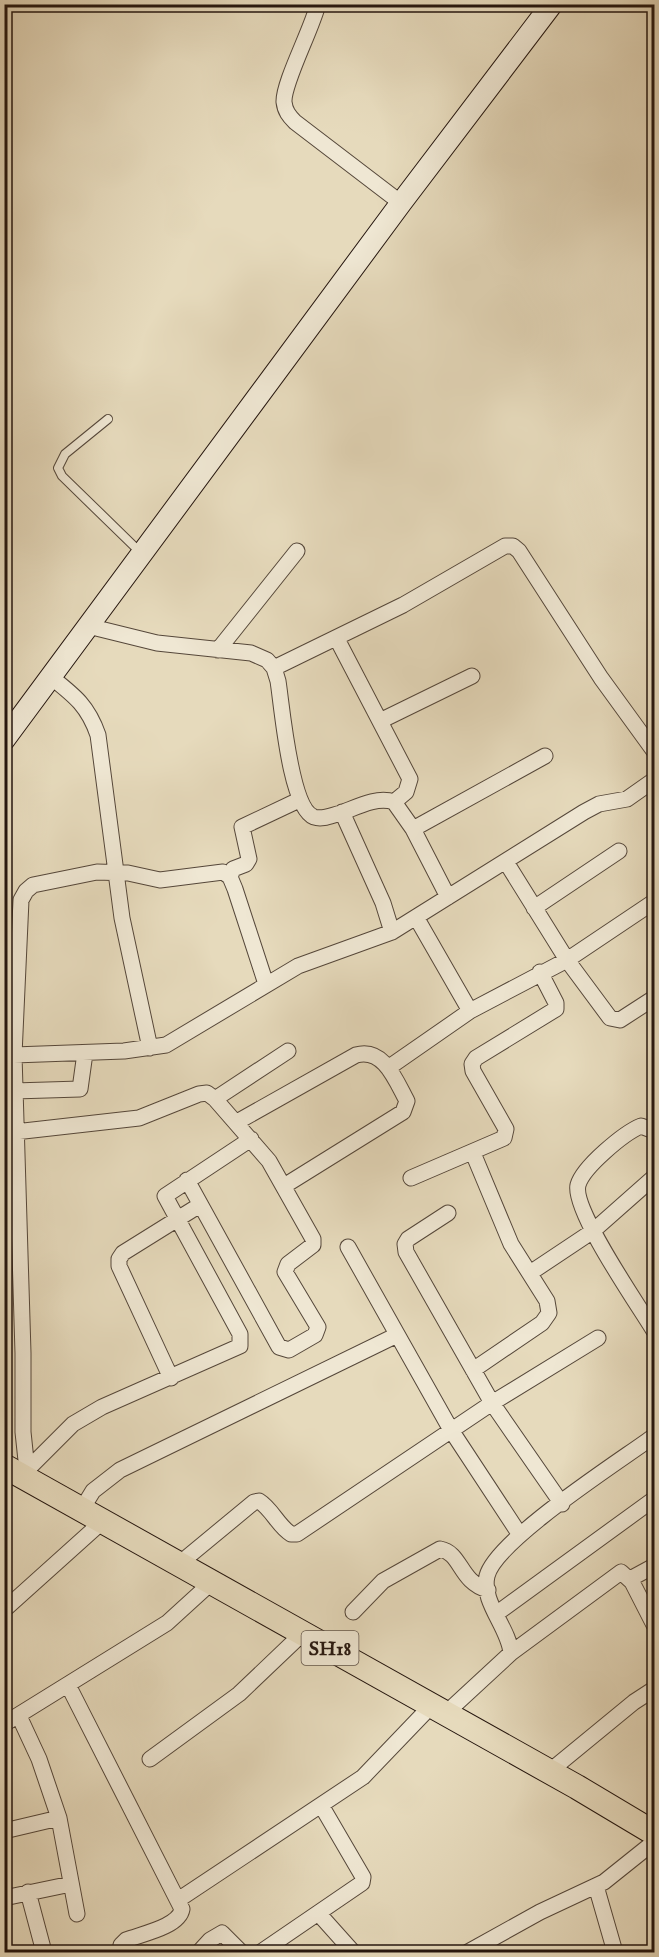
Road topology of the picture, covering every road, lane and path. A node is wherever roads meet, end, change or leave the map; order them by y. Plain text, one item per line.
1 (318, 4) edge
2 (552, 4) edge
3 (401, 202) junction
4 (108, 419) dead end
5 (297, 551) dead end
6 (142, 554) junction
7 (88, 626) junction
8 (337, 639) junction
9 (218, 650) junction
10 (274, 668) junction
11 (472, 676) dead end
12 (51, 677) junction
13 (380, 721) junction
14 (9, 725) edge
15 (654, 751) edge
16 (545, 756) dead end
17 (654, 780) edge
18 (299, 800) junction
19 (394, 802) junction
20 (342, 812) junction
21 (413, 829) junction
22 (619, 851) dead end
23 (506, 862) junction
24 (115, 871) junction
25 (230, 877) junction
26 (448, 897) junction
27 (652, 903) dead end
28 (534, 908) junction
29 (416, 917) junction
30 (392, 932) junction
31 (567, 960) junction
32 (540, 972) junction
33 (266, 984) junction
34 (654, 998) edge
35 (470, 1011) junction
36 (150, 1048) junction
37 (288, 1051) dead end
38 (85, 1053) junction
39 (14, 1055) junction
40 (388, 1068) junction
41 (14, 1091) junction
42 (215, 1099) junction
43 (237, 1122) junction
44 (654, 1131) edge
45 (15, 1132) junction
46 (251, 1139) junction
47 (473, 1153) junction
48 (654, 1177) edge
49 (411, 1178) dead end
50 (187, 1180) junction
51 (284, 1186) junction
52 (200, 1205) junction
53 (448, 1213) dead end
54 (176, 1219) junction
55 (593, 1231) junction
56 (348, 1247) dead end
57 (530, 1273) junction
58 (654, 1331) edge
59 (397, 1335) junction
60 (598, 1338) dead end
61 (473, 1370) junction
62 (171, 1378) junction
63 (492, 1402) junction
64 (451, 1430) junction
65 (654, 1436) edge
66 (18, 1470) edge
67 (654, 1498) edge
68 (562, 1504) junction
69 (82, 1509) junction
70 (103, 1521) junction
71 (520, 1535) junction
72 (179, 1563) junction
73 (654, 1566) edge
74 (630, 1579) junction
75 (212, 1582) junction
76 (488, 1590) junction
77 (4, 1610) edge
78 (353, 1612) dead end
79 (496, 1614) junction
80 (654, 1625) edge
81 (303, 1633) junction
82 (511, 1653) junction
83 (68, 1685) junction
84 (654, 1689) edge
85 (439, 1710) junction
86 (19, 1716) junction
87 (4, 1725) edge
88 (150, 1759) dead end
89 (550, 1771) junction
90 (321, 1805) junction
91 (59, 1818) junction
92 (651, 1830) edge
93 (4, 1831) edge
94 (71, 1884) junction
95 (596, 1886) junction
96 (28, 1892) junction
97 (4, 1898) edge
98 (178, 1900) junction
99 (77, 1914) dead end
100 (319, 1914) junction
101 (44, 1953) edge
102 (120, 1953) edge
103 (199, 1953) edge
104 (241, 1953) edge
105 (261, 1953) edge
106 (353, 1953) edge
107 (468, 1953) edge
108 (615, 1953) edge

1 - 3 street
2 - 3 street
3 - 6 street
4 - 6 lane
5 - 9 street
6 - 7 street
7 - 9 street
7 - 12 street
8 - 10 street
8 - 13 street
8 - 15 street
9 - 10 street
10 - 18 street
11 - 13 street
12 - 14 street
12 - 24 street
13 - 19 street
16 - 21 street
17 - 23 street
18 - 20 street
18 - 25 street
19 - 20 street
19 - 21 street
20 - 30 street
21 - 26 street
22 - 28 street
23 - 26 street
23 - 28 street
24 - 25 street
24 - 36 street
24 - 39 street
25 - 33 street
26 - 29 street
27 - 31 street
28 - 31 street
29 - 30 street
29 - 35 street
30 - 33 street
31 - 32 street
31 - 34 street
32 - 35 street
32 - 47 street
33 - 36 street
35 - 40 street
36 - 38 street
37 - 42 street
38 - 39 street
38 - 41 street
39 - 41 street
40 - 43 street
40 - 51 street
41 - 45 street
42 - 43 street
42 - 45 street
43 - 46 street
44 - 55 street
45 - 66 street
46 - 50 street
46 - 51 street
47 - 49 street
47 - 57 street
48 - 55 street
50 - 52 street
50 - 54 street
51 - 52 street
52 - 54 street
53 - 61 street
54 - 62 street
54 - 62 street
55 - 57 street
55 - 58 street
56 - 59 street
57 - 61 street
59 - 64 street
59 - 69 street
60 - 63 street
61 - 63 street
62 - 66 street
63 - 64 street
63 - 68 street
64 - 71 street
64 - 72 street
65 - 68 street
66 - 69 main road, SH18
67 - 79 street
68 - 71 street
69 - 70 main road, SH18
70 - 72 main road, SH18
70 - 77 street
71 - 76 street
72 - 75 main road, SH18
73 - 74 street
74 - 80 street
74 - 82 street
75 - 81 main road, SH18
75 - 83 street
76 - 78 street
76 - 79 street
79 - 82 street
81 - 85 main road, SH18
81 - 88 street
82 - 85 street
83 - 86 street
83 - 98 street
84 - 89 street
85 - 89 main road, SH18
85 - 90 street
86 - 87 street
86 - 91 street
89 - 92 main road, SH18
90 - 98 street
90 - 100 street
91 - 93 street
91 - 94 street
92 - 95 street
94 - 96 street
94 - 99 street
95 - 107 street
95 - 108 street
96 - 97 street
96 - 101 street
98 - 102 street
100 - 105 street
100 - 106 street
103 - 104 street

